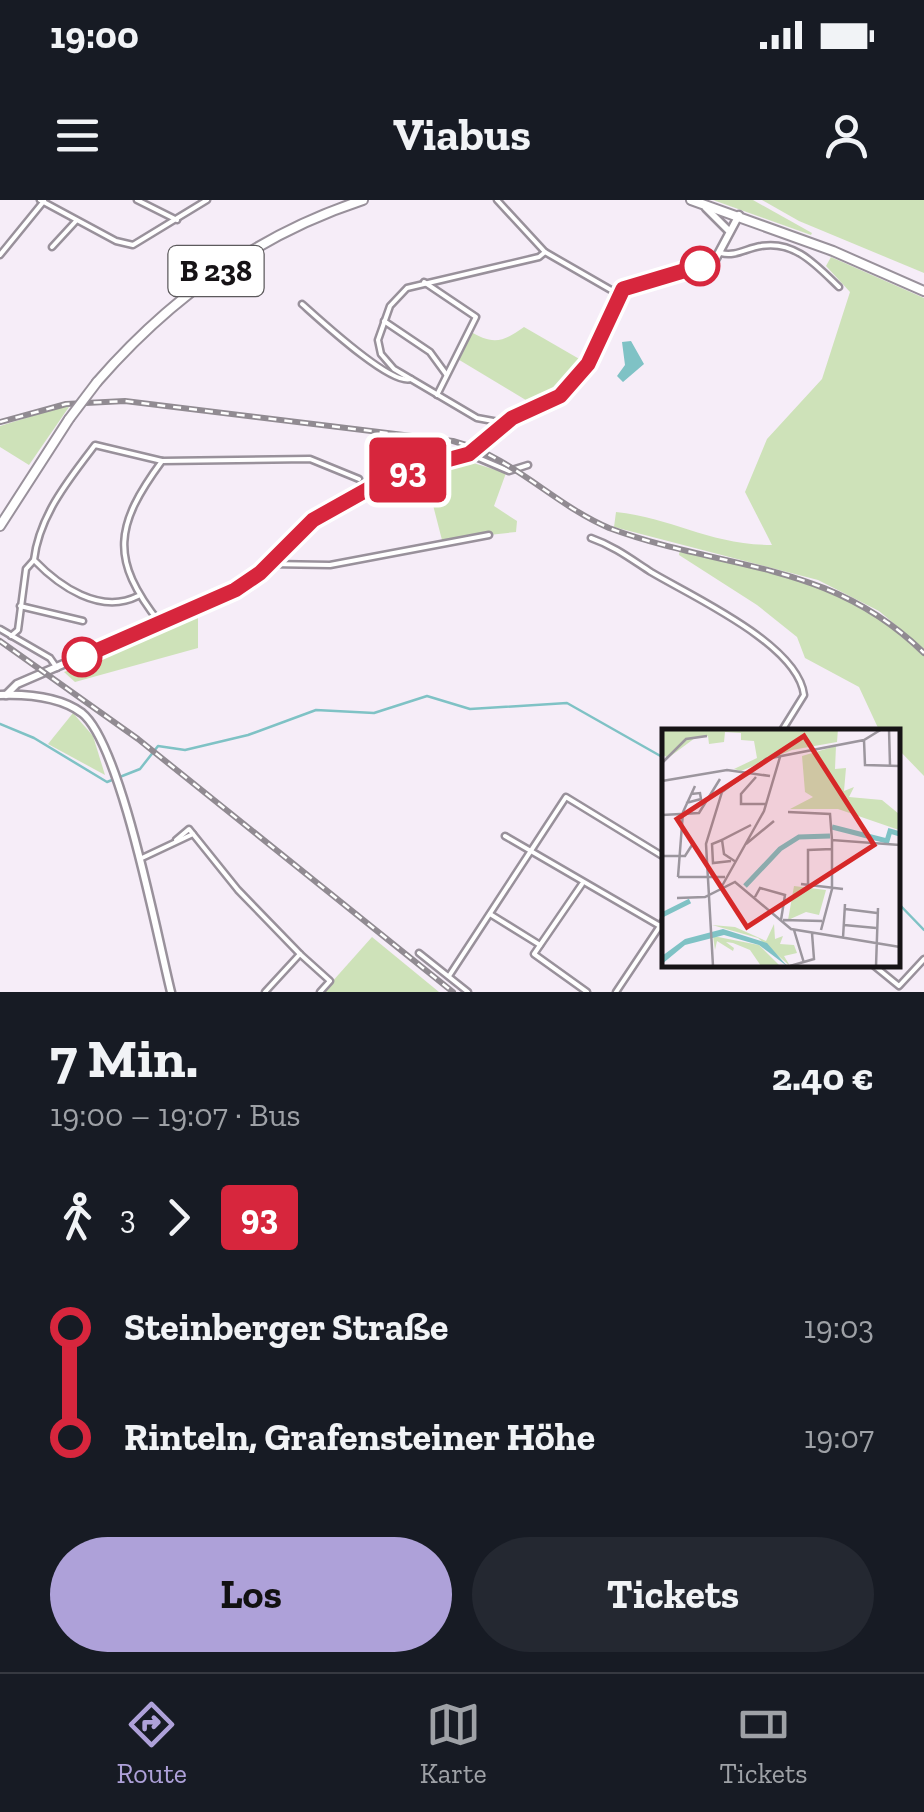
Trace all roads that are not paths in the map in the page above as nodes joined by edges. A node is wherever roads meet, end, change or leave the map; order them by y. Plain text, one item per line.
1 (137, 200) edge
2 (207, 200) edge
3 (363, 200) edge
4 (496, 200) edge
5 (42, 201) edge
6 (694, 201) edge
7 (736, 214) junction
8 (76, 220) junction
9 (177, 220) junction
10 (728, 230) junction
11 (726, 241) junction
12 (52, 246) dead end
13 (545, 252) junction
14 (721, 253) junction
15 (0, 256) edge
16 (424, 282) junction
17 (840, 287) dead end
18 (924, 290) edge
19 (618, 294) junction
20 (302, 304) dead end
21 (384, 322) junction
22 (446, 374) junction
23 (411, 379) junction
24 (437, 395) junction
25 (504, 424) junction
26 (469, 454) junction
27 (162, 461) junction
28 (528, 465) dead end
29 (359, 479) dead end
30 (0, 526) edge
31 (489, 535) dead end
32 (591, 538) dead end
33 (34, 560) junction
34 (270, 564) junction
35 (138, 596) junction
36 (20, 606) junction
37 (83, 620) dead end
38 (160, 622) junction
39 (0, 629) edge
40 (11, 636) junction
41 (57, 668) junction
42 (37, 676) junction
43 (25, 680) junction
44 (3, 695) edge
45 (23, 695) junction
46 (43, 696) junction
47 (783, 729) edge
48 (505, 836) dead end
49 (532, 852) junction
50 (662, 855) edge
51 (138, 860) junction
52 (582, 883) junction
53 (490, 914) junction
54 (662, 923) edge
55 (660, 926) junction
56 (540, 945) junction
57 (419, 953) dead end
58 (300, 954) junction
59 (924, 958) edge
60 (876, 967) edge
61 (449, 976) junction
62 (171, 992) edge
63 (265, 992) edge
64 (320, 992) edge
65 (468, 992) edge
66 (587, 992) edge
67 (616, 992) edge

1 - 9 street
2 - 9 street
3 - 30 main road, B 238, bridge
4 - 13 street
5 - 8 street
5 - 15 street
6 - 7 main road
6 - 10 street
7 - 10 street
7 - 11 street
7 - 18 main road
8 - 9 street
8 - 12 street
10 - 11 street
11 - 14 street
13 - 16 street
13 - 19 street
14 - 17 street
14 - 19 street
16 - 21 street
16 - 22 street
19 - 25 street
20 - 23 street
21 - 22 street
21 - 23 street
22 - 24 street
23 - 24 street
24 - 25 street
25 - 26 street
26 - 28 street
26 - 34 street
27 - 29 street
27 - 33 street
27 - 35 street
31 - 34 street
32 - 47 street
33 - 35 street
33 - 36 street
34 - 38 street
35 - 38 street
36 - 37 street
36 - 40 street
38 - 41 street
39 - 40 street
40 - 41 street
41 - 42 street
42 - 43 street
42 - 45 street
42 - 46 street
43 - 44 street
43 - 45 street
44 - 45 street
45 - 46 street
46 - 51 street
48 - 49 street
49 - 50 street
49 - 52 street
49 - 53 street
51 - 58 street
51 - 62 street
52 - 55 street
52 - 56 street
53 - 56 street
53 - 61 street
54 - 55 street
55 - 67 street
56 - 66 street
57 - 61 street
58 - 63 street
58 - 64 street
59 - 60 street
61 - 65 street

